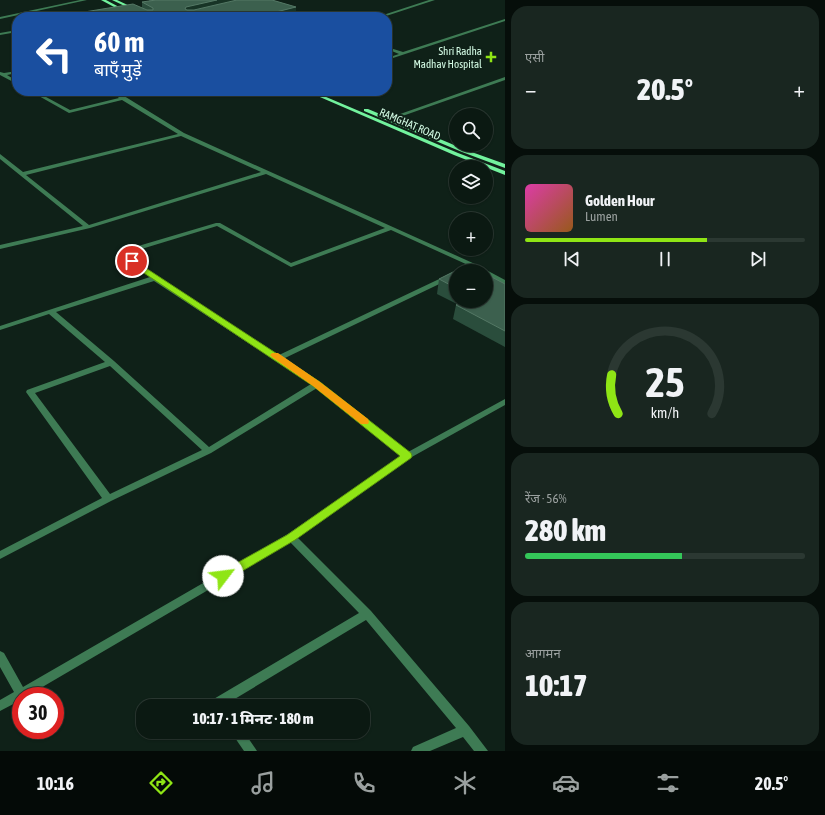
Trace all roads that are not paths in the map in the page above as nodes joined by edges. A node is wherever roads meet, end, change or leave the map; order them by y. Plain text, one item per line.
1 (85, 0) edge
2 (103, 0) edge
3 (114, 0) edge
4 (433, 0) edge
5 (119, 7) junction
6 (109, 9) edge
7 (28, 12) edge
8 (130, 12) edge
9 (140, 12) edge
10 (392, 13) edge
11 (12, 15) edge
12 (0, 18) edge
13 (505, 20) edge
14 (12, 32) edge
15 (0, 34) edge
16 (392, 50) edge
17 (404, 54) junction
18 (392, 58) edge
19 (12, 73) edge
20 (1, 75) edge
21 (505, 78) edge
22 (12, 80) edge
23 (41, 96) edge
24 (120, 96) edge
25 (320, 96) edge
26 (333, 96) edge
27 (123, 98) junction
28 (389, 119) junction
29 (182, 134) junction
30 (0, 155) edge
31 (505, 166) edge
32 (266, 172) junction
33 (505, 172) edge
34 (22, 174) junction
35 (88, 227) junction
36 (391, 228) junction
37 (0, 247) edge
38 (471, 264) edge
39 (449, 276) edge
40 (493, 276) edge
41 (155, 278) junction
42 (505, 283) edge
43 (51, 312) junction
44 (0, 328) edge
45 (279, 358) junction
46 (111, 363) junction
47 (317, 384) junction
48 (505, 402) edge
49 (208, 451) junction
50 (407, 456) junction
51 (108, 499) junction
52 (291, 537) junction
53 (0, 555) edge
54 (367, 614) junction
55 (0, 656) edge
56 (17, 687) edge
57 (33, 687) edge
58 (12, 699) edge
59 (224, 699) edge
60 (0, 706) edge
61 (464, 730) junction
62 (242, 739) edge
63 (251, 751) edge
64 (417, 751) edge
65 (482, 751) edge

1 - 7 street
2 - 5 main road
3 - 9 main road
4 - 10 street
5 - 6 street
5 - 8 main road
11 - 12 street
13 - 17 street
14 - 15 street
16 - 17 street
17 - 18 street
19 - 20 street
20 - 22 street
21 - 28 street
23 - 27 street
24 - 27 street
25 - 33 main road, RAMGHAT ROAD
26 - 28 main road, RAMGHAT ROAD
27 - 29 street
28 - 31 main road, RAMGHAT ROAD
29 - 32 street
29 - 34 street
30 - 34 street
32 - 35 street
32 - 36 street
34 - 35 street
35 - 37 street
36 - 38 street
36 - 41 street
39 - 45 street
40 - 42 street
41 - 43 street
41 - 45 street
43 - 44 street
43 - 46 street
45 - 47 street
46 - 49 street
46 - 51 street
47 - 49 street
47 - 50 street
48 - 50 street
49 - 51 street
50 - 52 street
51 - 53 street
52 - 54 street
52 - 57 street
54 - 59 street
54 - 61 street
55 - 56 street
58 - 60 street
61 - 64 street
61 - 65 street
62 - 63 street

